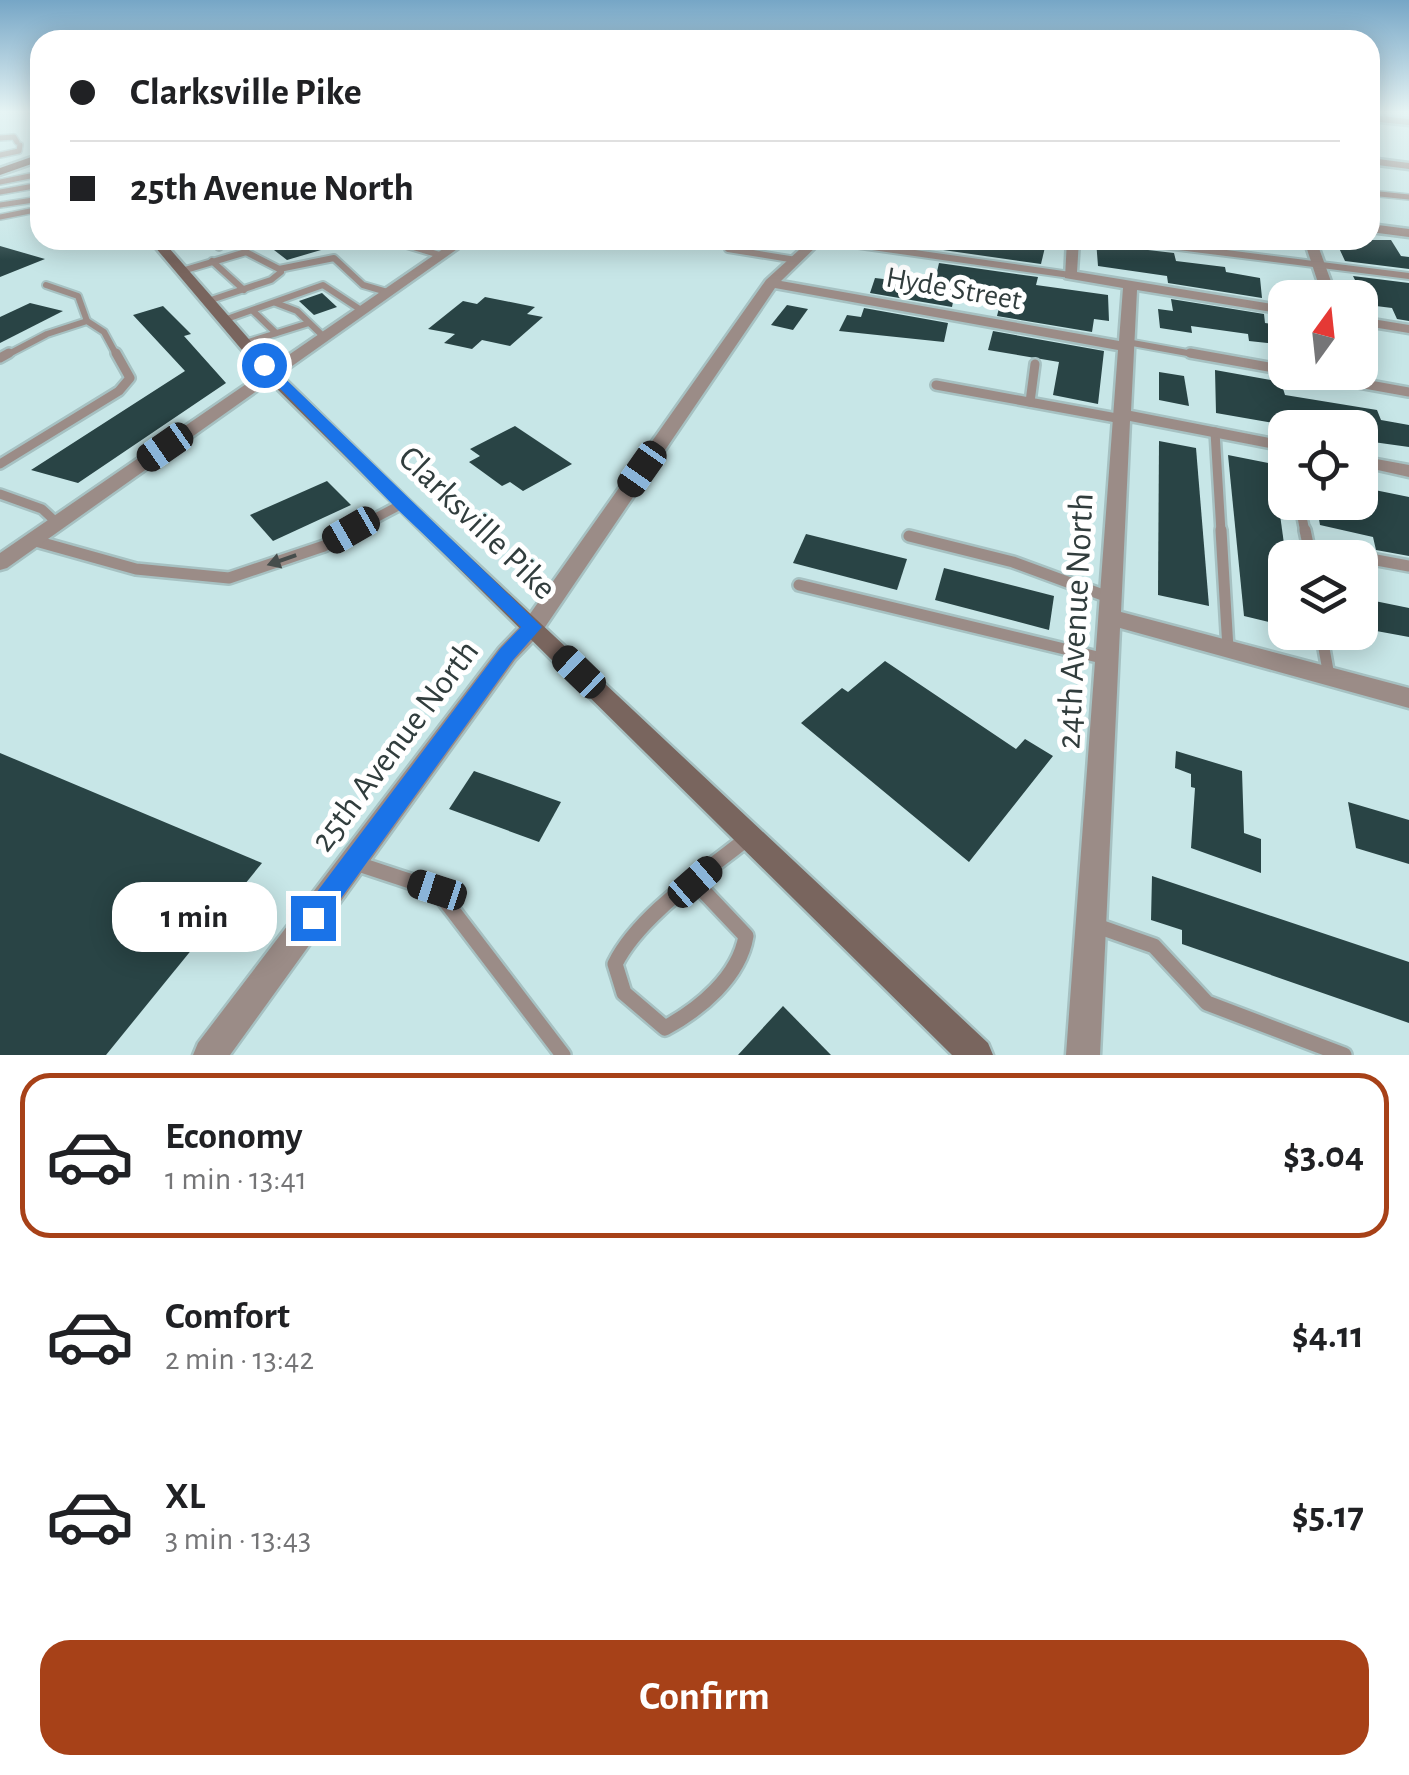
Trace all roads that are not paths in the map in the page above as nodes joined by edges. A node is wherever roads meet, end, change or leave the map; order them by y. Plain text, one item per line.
1 (30, 163) edge
2 (1380, 163) edge
3 (1409, 166) edge
4 (0, 172) edge
5 (30, 176) edge
6 (0, 182) edge
7 (30, 187) edge
8 (0, 192) edge
9 (1380, 193) edge
10 (1409, 197) edge
11 (30, 202) edge
12 (0, 206) edge
13 (30, 211) edge
14 (0, 217) edge
15 (1380, 229) edge
16 (1409, 233) edge
17 (164, 250) edge
18 (421, 250) edge
19 (449, 250) edge
20 (734, 250) edge
21 (808, 250) edge
22 (891, 250) edge
23 (1072, 250) edge
24 (1229, 250) edge
25 (1313, 250) edge
26 (440, 256) junction
27 (796, 260) junction
28 (212, 261) junction
29 (1317, 264) junction
30 (182, 271) junction
31 (281, 272) junction
32 (1070, 275) junction
33 (1409, 276) edge
34 (1323, 280) edge
35 (772, 282) junction
36 (46, 285) dead end
37 (1130, 287) junction
38 (244, 290) junction
39 (387, 292) junction
40 (208, 301) junction
41 (276, 303) junction
42 (1268, 307) edge
43 (360, 310) junction
44 (253, 311) junction
45 (87, 320) junction
46 (224, 320) junction
47 (309, 323) junction
48 (1378, 325) edge
49 (1409, 329) edge
50 (276, 333) junction
51 (323, 336) junction
52 (245, 343) junction
53 (1126, 344) junction
54 (0, 358) edge
55 (1035, 364) dead end
56 (1268, 367) edge
57 (270, 372) junction
58 (936, 385) dead end
59 (1378, 386) edge
60 (1409, 392) edge
61 (1030, 402) junction
62 (1122, 417) junction
63 (1215, 432) junction
64 (1268, 443) edge
65 (0, 464) edge
66 (1378, 464) edge
67 (1409, 470) edge
68 (0, 494) edge
69 (402, 504) junction
70 (58, 523) junction
71 (909, 536) dead end
72 (32, 540) junction
73 (1378, 560) edge
74 (0, 563) edge
75 (1409, 566) edge
76 (799, 584) dead end
77 (1110, 608) junction
78 (532, 627) junction
79 (1228, 649) junction
80 (1324, 650) edge
81 (1107, 659) junction
82 (1329, 676) junction
83 (1409, 698) edge
84 (749, 836) junction
85 (354, 862) junction
86 (695, 882) junction
87 (1091, 924) junction
88 (210, 1055) edge
89 (563, 1055) edge
90 (976, 1055) edge
91 (1083, 1055) edge
92 (1344, 1055) edge

1 - 4 main road
2 - 3 street
5 - 6 lane
7 - 8 lane
9 - 10 lane
11 - 12 lane
13 - 14 lane
15 - 16 street
17 - 30 main road, Clarksville Pike
18 - 26 lane
19 - 26 street
20 - 27 lane
21 - 27 street, 25th Avenue North
22 - 32 lane
23 - 32 street
24 - 29 lane
25 - 29 street
26 - 39 street
27 - 35 street, 25th Avenue North
28 - 30 lane
28 - 31 lane
28 - 38 lane
29 - 33 lane
29 - 34 street
30 - 40 main road, Clarksville Pike
31 - 38 lane
31 - 39 lane
32 - 37 street
35 - 53 street, Hyde Street
35 - 78 street, 25th Avenue North
36 - 45 lane
37 - 42 street
37 - 53 street, 24th Avenue North
38 - 40 lane
39 - 43 street
40 - 46 main road, Clarksville Pike
41 - 43 lane
41 - 44 lane
41 - 47 lane
43 - 51 street
44 - 46 lane
44 - 50 lane
45 - 54 lane
45 - 65 lane
46 - 52 main road, Clarksville Pike
47 - 50 lane
47 - 51 lane
48 - 49 street
50 - 52 lane
51 - 57 street
52 - 57 main road, Clarksville Pike
53 - 56 lane
53 - 62 street, 24th Avenue North
55 - 61 lane
57 - 69 main road, Clarksville Pike
57 - 70 street
58 - 61 lane
59 - 60 lane
61 - 62 lane
62 - 63 street
62 - 77 street, 24th Avenue North
63 - 64 street
63 - 79 lane
66 - 67 street
68 - 70 lane
69 -> 72 lane
69 - 78 main road, Clarksville Pike
70 - 72 street
71 - 77 lane
72 - 74 street
73 - 75 lane
76 - 81 lane
77 - 79 street
77 - 81 street, 24th Avenue North
78 - 84 main road, Clarksville Pike
78 - 85 street, 25th Avenue North
79 - 82 street
80 - 82 lane
81 - 87 street, 24th Avenue North
82 - 83 street
84 - 86 lane
84 - 90 main road, Clarksville Pike
85 - 88 street, 25th Avenue North
85 - 89 lane
86 - 86 lane
87 - 91 street, 24th Avenue North
87 - 92 lane

